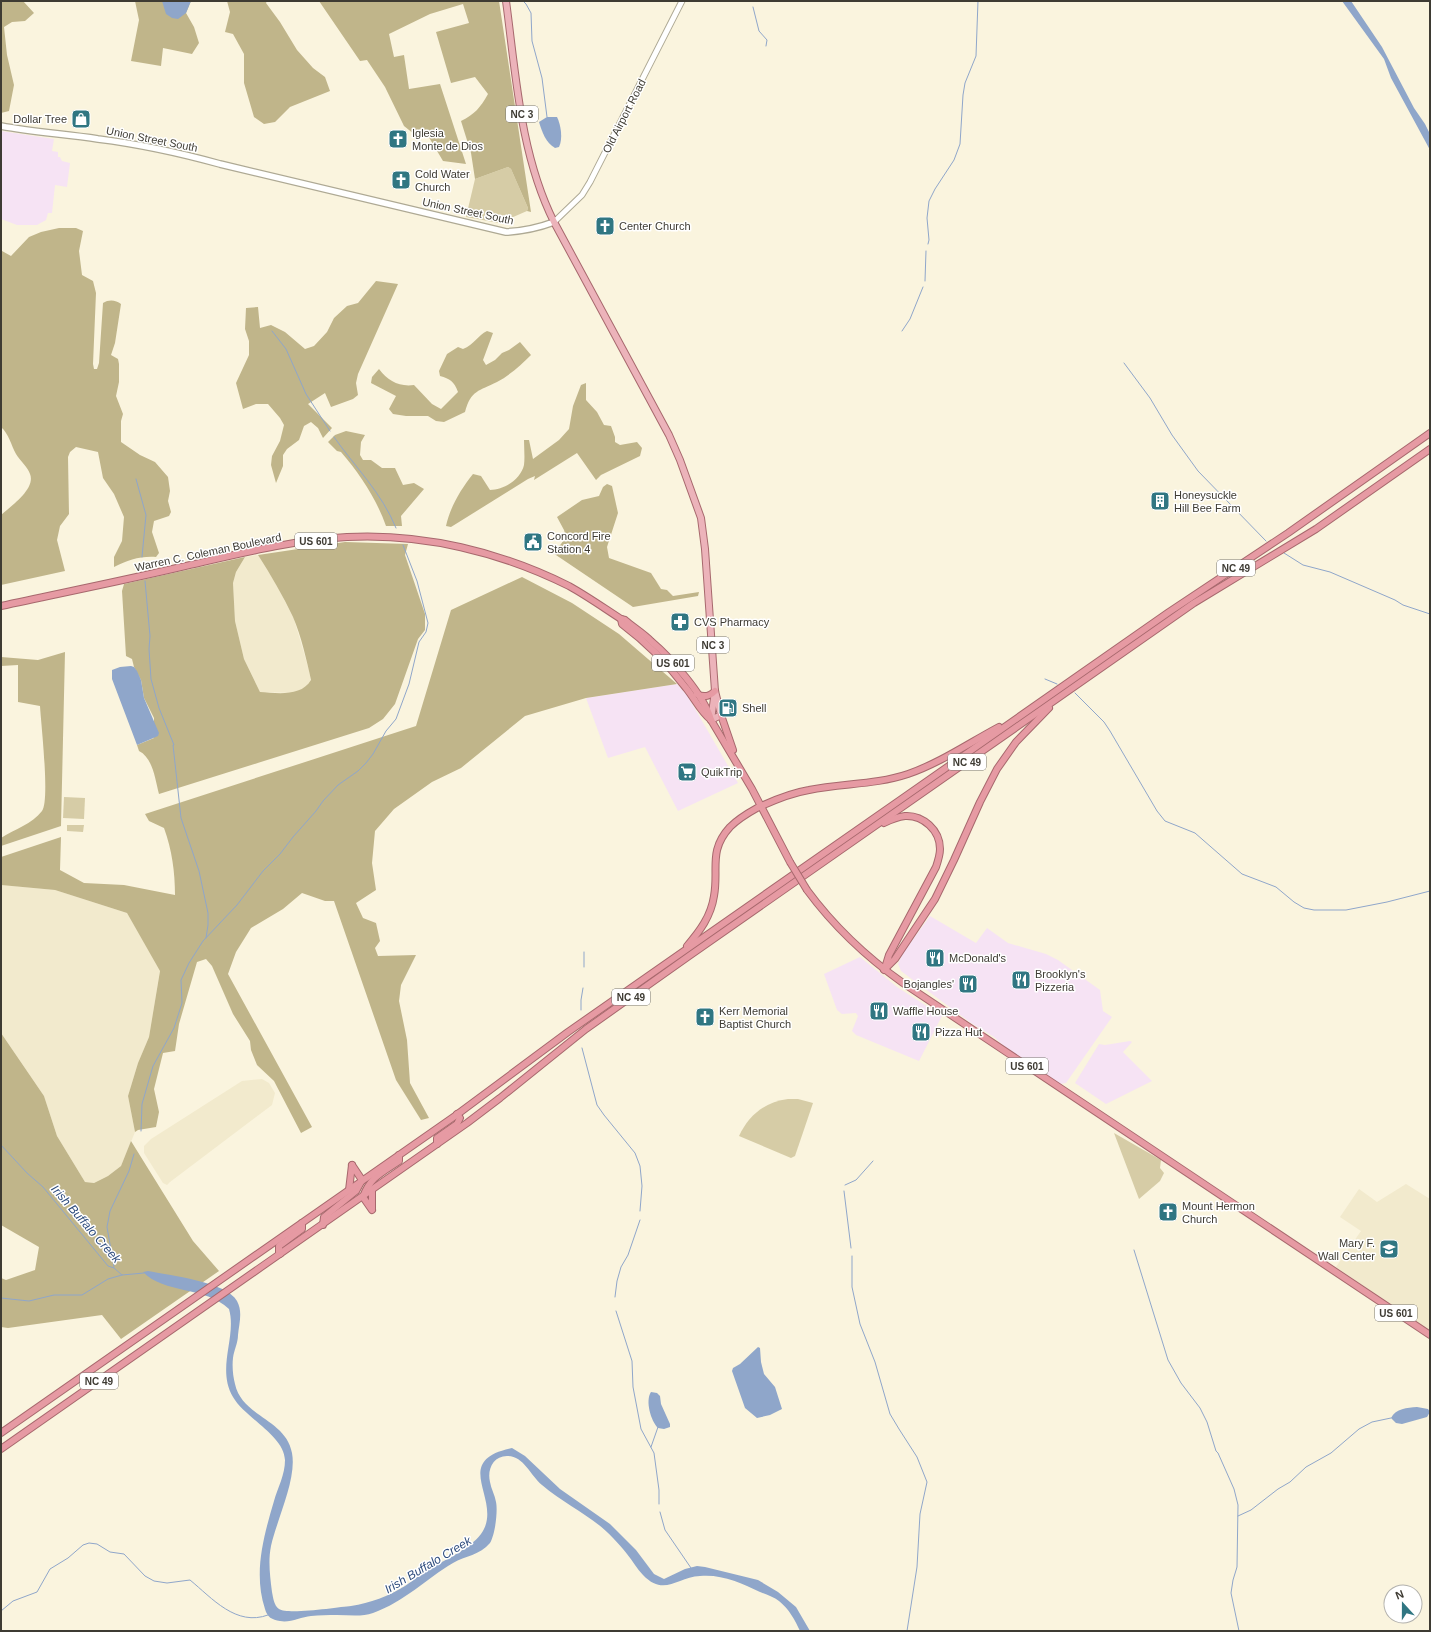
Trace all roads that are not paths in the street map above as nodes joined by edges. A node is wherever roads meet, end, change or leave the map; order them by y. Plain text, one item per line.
1 (506, 1) edge
2 (682, 1) edge
3 (1, 126) edge
4 (554, 222) junction
5 (1430, 433) edge
6 (1430, 449) edge
7 (1, 606) edge
8 (621, 619) junction
9 (715, 690) junction
10 (1065, 693) junction
11 (697, 694) junction
12 (1023, 714) junction
13 (721, 715) junction
14 (711, 720) junction
15 (737, 763) junction
16 (761, 806) junction
17 (869, 830) junction
18 (681, 954) junction
19 (884, 970) junction
20 (457, 1114) junction
21 (437, 1144) junction
22 (399, 1155) junction
23 (362, 1180) junction
24 (349, 1190) junction
25 (372, 1190) junction
26 (362, 1197) junction
27 (302, 1223) junction
28 (323, 1224) junction
29 (280, 1254) junction
30 (1430, 1335) edge
31 (1, 1433) edge
32 (1, 1450) edge

1 - 4 main road, NC 3
2 - 4 street, Old Airport Road
3 - 4 main road, Union Street South
4 - 9 main road, NC 3
5 - 12 highway, NC 49
6 - 10 highway, NC 49
7 - 8 highway, Warren C. Coleman Boulevard / US 601
8 - 11 highway, Warren C. Coleman Boulevard / US 601
8 - 14 highway, Warren C. Coleman Boulevard / US 601
9 - 11 highway
9 - 13 main road
9 - 14 main road, NC 3
10 - 17 highway, NC 49
10 - 19 highway
11 - 14 highway, Warren C. Coleman Boulevard / US 601
12 - 16 highway
12 - 18 highway, NC 49
13 - 14 main road
13 - 15 highway
14 - 15 highway, Warren C. Coleman Boulevard / US 601
15 - 16 highway, Warren C. Coleman Boulevard / US 601
16 - 18 highway
16 - 19 highway, Warren C. Coleman Boulevard / US 601, bridge
17 - 19 highway
17 - 21 highway, NC 49
18 - 20 highway, NC 49
19 - 30 highway, Warren C. Coleman Boulevard / US 601
20 - 21 highway
20 - 22 highway, NC 49
21 - 25 highway, NC 49
22 - 23 highway, NC 49
22 - 26 highway
23 - 24 highway, NC 49
23 - 24 highway
23 - 28 highway
24 - 27 highway, NC 49
25 - 26 highway, NC 49
25 - 26 highway
26 - 28 highway, NC 49
27 - 29 highway
27 - 31 highway, NC 49
28 - 29 highway, NC 49
29 - 32 highway, NC 49

